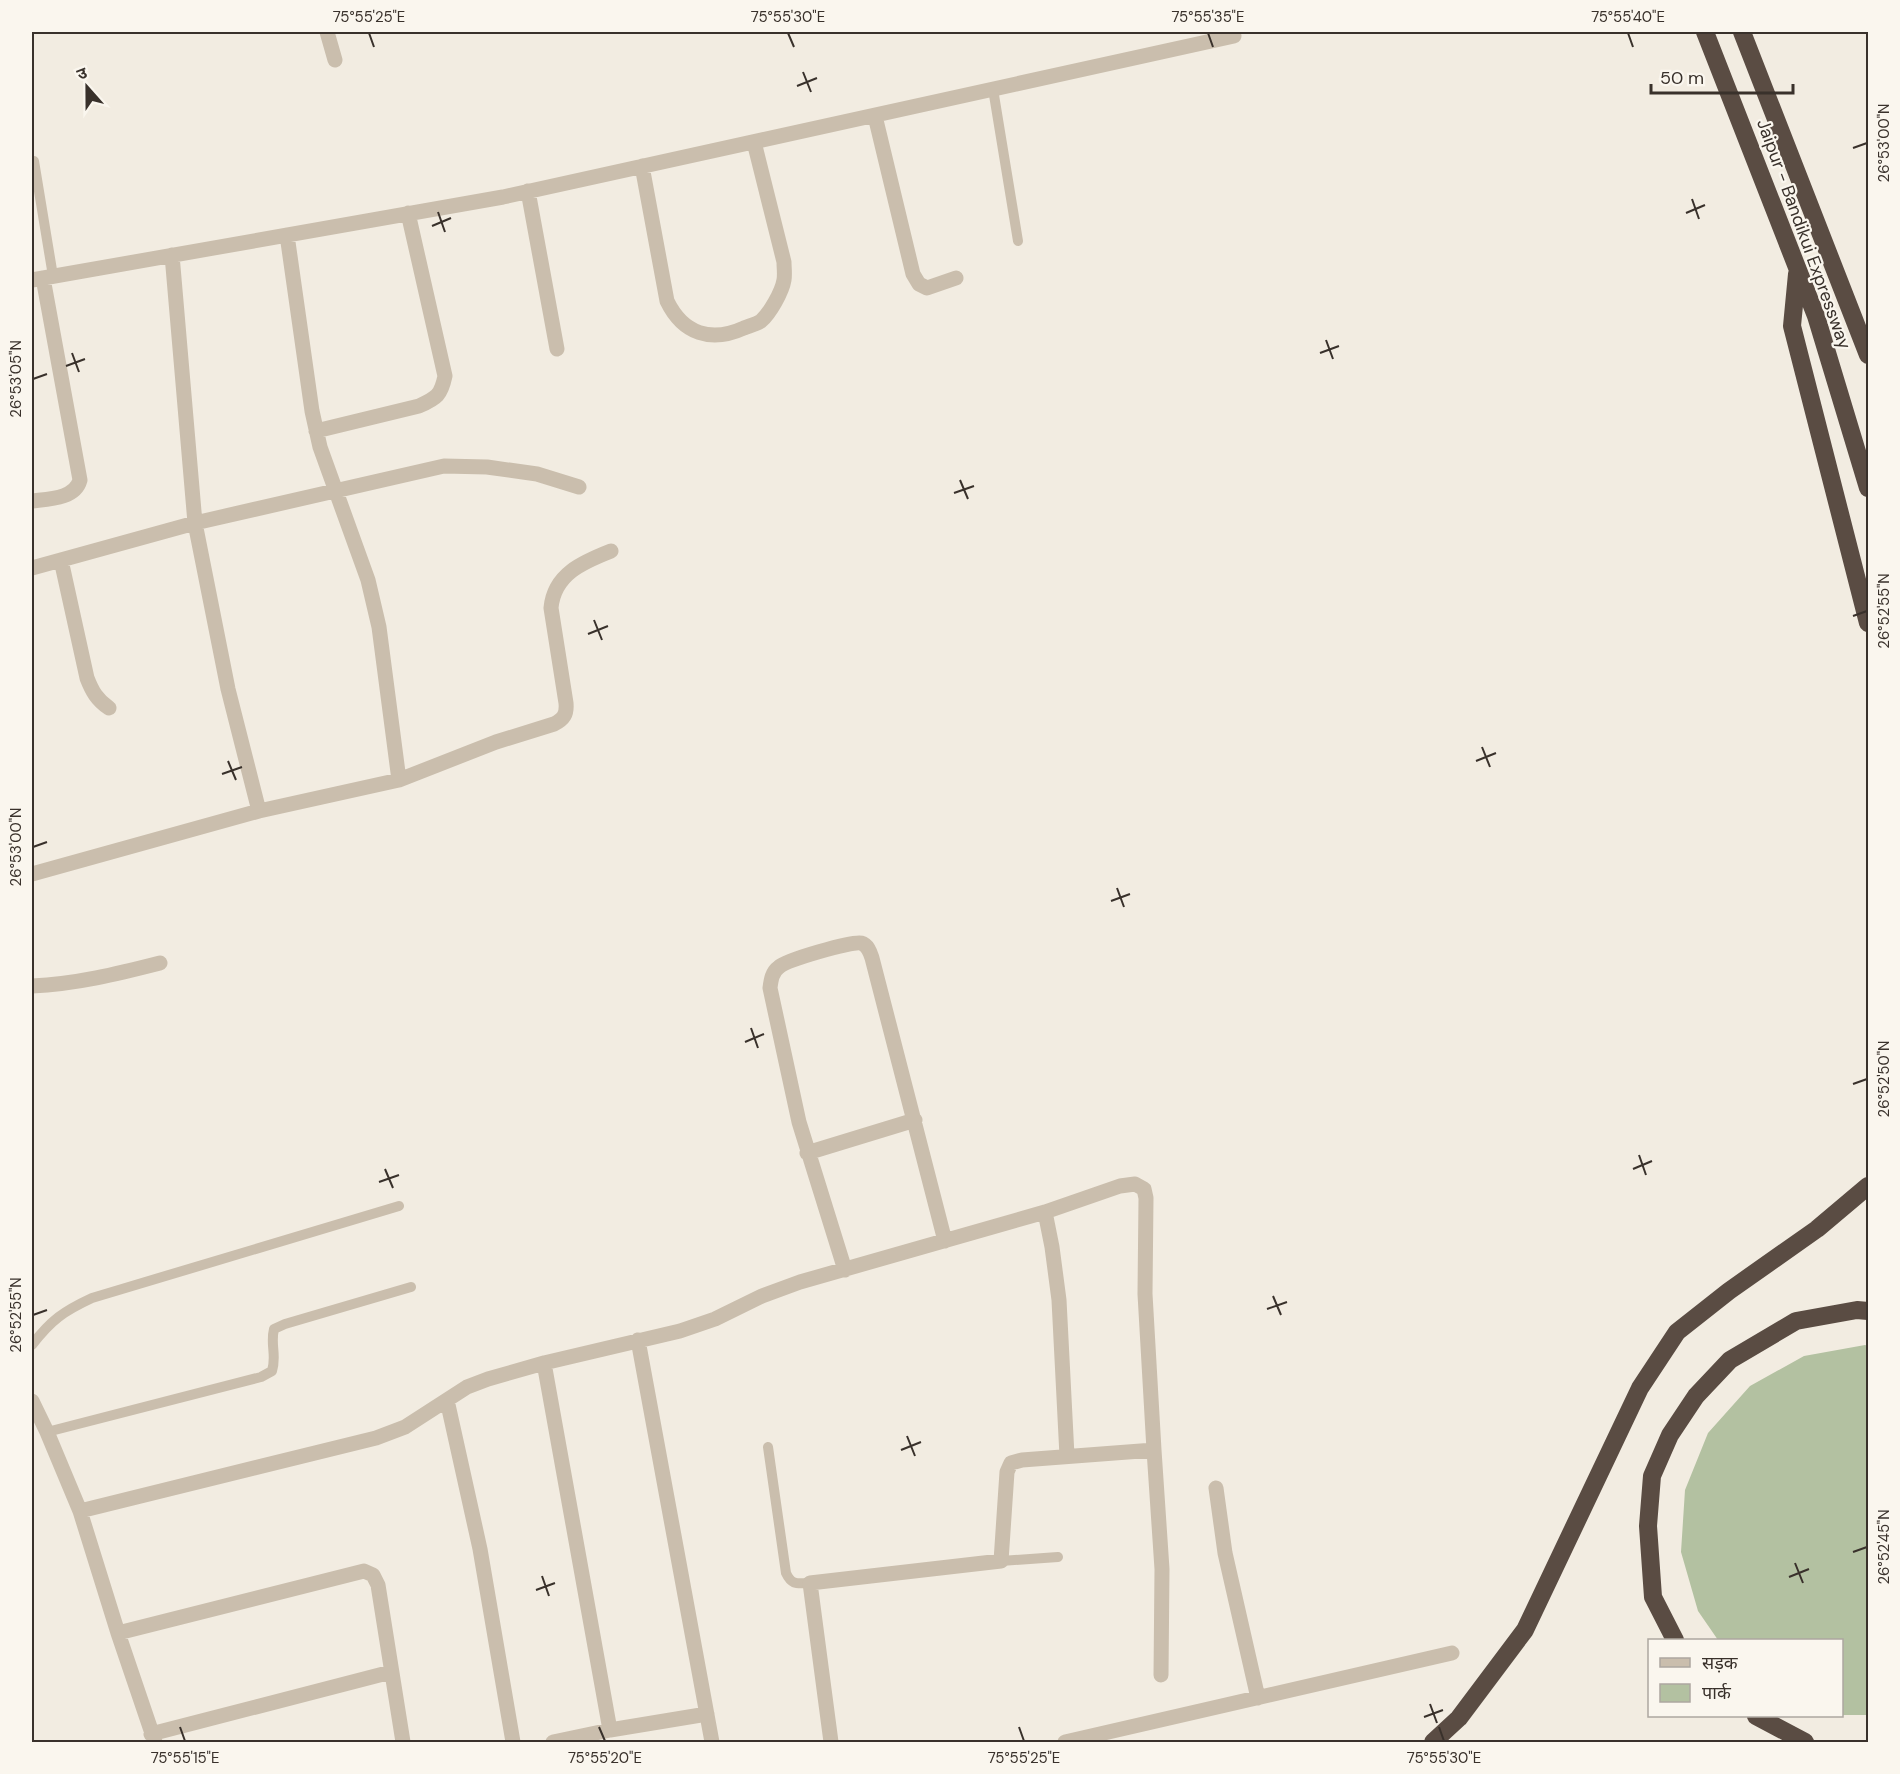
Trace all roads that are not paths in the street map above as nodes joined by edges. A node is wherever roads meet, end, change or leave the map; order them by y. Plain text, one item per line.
1 (327, 32) edge
2 (1705, 32) edge
3 (1742, 32) edge
4 (1234, 36) dead end
5 (335, 60) dead end
6 (993, 89) junction
7 (875, 116) junction
8 (754, 142) junction
9 (34, 161) dead end
10 (642, 166) junction
11 (528, 191) junction
12 (408, 213) junction
13 (287, 235) junction
14 (1018, 241) dead end
15 (172, 255) junction
16 (1797, 268) junction
17 (43, 278) edge
18 (956, 278) dead end
19 (557, 349) dead end
20 (1867, 350) edge
21 (316, 431) junction
22 (579, 487) dead end
23 (1869, 488) edge
24 (335, 490) junction
25 (32, 501) edge
26 (195, 523) junction
27 (611, 551) dead end
28 (61, 560) junction
29 (32, 568) edge
30 (1869, 622) edge
31 (109, 708) dead end
32 (399, 780) junction
33 (259, 811) junction
34 (32, 874) edge
35 (159, 963) dead end
36 (32, 986) edge
37 (915, 1120) junction
38 (807, 1153) junction
39 (1869, 1186) edge
40 (399, 1206) dead end
41 (1045, 1212) junction
42 (945, 1241) junction
43 (844, 1270) junction
44 (411, 1287) dead end
45 (1869, 1311) edge
46 (638, 1340) junction
47 (32, 1345) edge
48 (544, 1363) junction
49 (447, 1400) junction
50 (32, 1401) edge
51 (47, 1432) junction
52 (768, 1447) dead end
53 (1154, 1450) junction
54 (1067, 1456) junction
55 (1216, 1488) dead end
56 (80, 1511) junction
57 (1058, 1557) dead end
58 (1001, 1561) junction
59 (810, 1583) junction
60 (118, 1633) junction
61 (1674, 1639) edge
62 (1452, 1653) dead end
63 (391, 1672) junction
64 (1161, 1675) dead end
65 (1258, 1698) junction
66 (707, 1714) junction
67 (1758, 1717) edge
68 (610, 1730) junction
69 (153, 1738) edge
70 (403, 1743) edge
71 (513, 1743) edge
72 (553, 1743) edge
73 (712, 1743) edge
74 (831, 1743) edge
75 (1065, 1743) edge
76 (1433, 1743) edge
77 (1805, 1743) edge

1 - 5 street
2 - 16 highway, Jaipur - Bandikui Expressway
3 - 20 highway, Jaipur - Bandikui Expressway
4 - 6 street
6 - 7 street
6 - 14 lane
7 - 8 street
7 - 18 street
8 - 10 street
8 - 10 street
9 - 17 lane
10 - 11 street
11 - 12 street
11 - 19 street
12 - 13 street
12 - 21 street
13 - 15 street
13 - 21 street
15 - 17 street
15 - 26 street
16 - 23 highway, Jaipur - Bandikui Expressway
16 - 30 highway
17 - 25 street
21 - 24 street
22 - 24 street
24 - 26 street
24 - 32 street
26 - 28 street
26 - 33 street
27 - 32 street
28 - 29 street
28 - 31 street
32 - 33 street
33 - 34 street
35 - 36 street
37 - 38 street
37 - 38 street
37 - 42 street
38 - 43 street
39 - 76 highway
40 - 47 lane
41 - 42 street
41 - 53 street
41 - 54 street
42 - 43 street
43 - 46 street
44 - 51 lane
45 - 61 highway
46 - 48 street
46 - 66 street
48 - 49 street
48 - 68 street
49 - 56 street
49 - 71 street
50 - 51 street
51 - 56 street
52 - 59 lane
53 - 54 street
53 - 64 street
54 - 58 street
55 - 65 street
56 - 60 street
57 - 58 lane
58 - 59 street
59 - 74 street
60 - 63 street
60 - 69 street
62 - 65 street
63 - 69 street
63 - 70 street
65 - 75 street
66 - 68 street
66 - 73 street
67 - 77 highway
68 - 72 street

